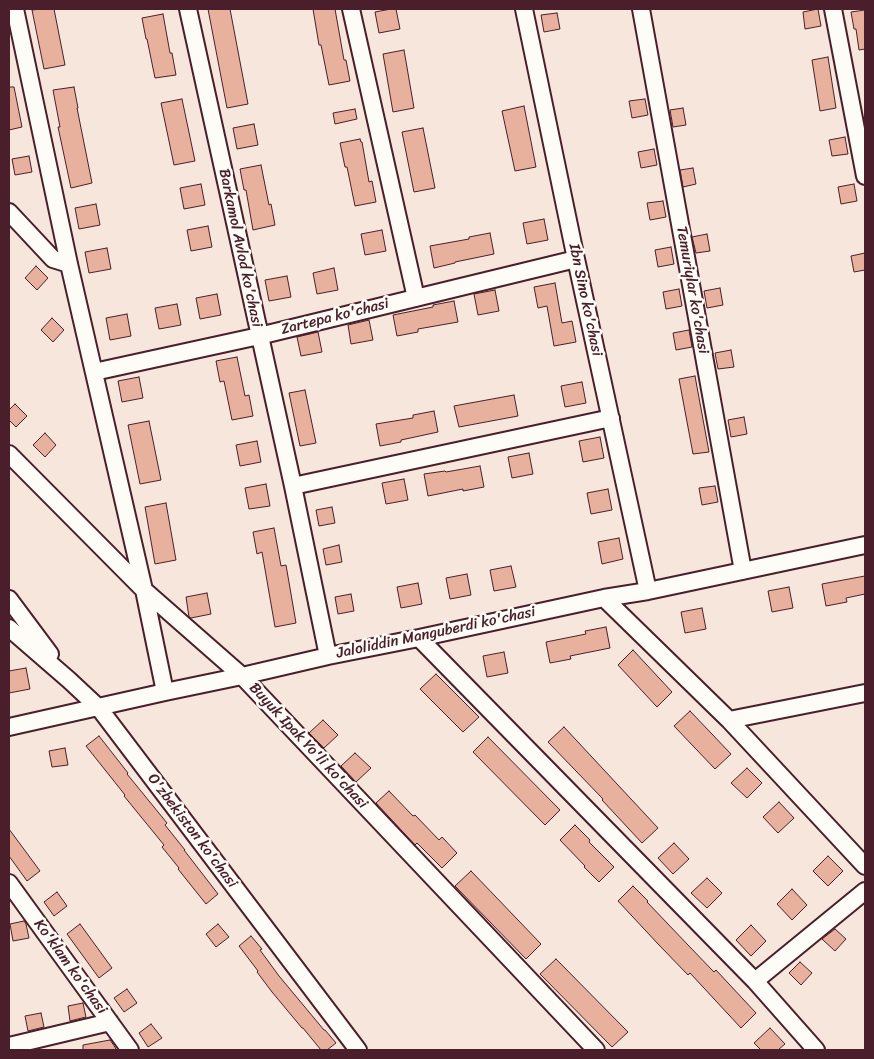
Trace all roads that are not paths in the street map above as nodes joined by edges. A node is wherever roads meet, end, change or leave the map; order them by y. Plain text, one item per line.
1 (15, 9) edge
2 (188, 9) edge
3 (351, 9) edge
4 (524, 9) edge
5 (641, 9) edge
6 (833, 9) edge
7 (865, 176) edge
8 (9, 212) edge
9 (576, 260) junction
10 (70, 264) junction
11 (416, 298) junction
12 (259, 336) junction
13 (94, 372) junction
14 (611, 418) junction
15 (9, 454) edge
16 (293, 486) junction
17 (865, 545) edge
18 (743, 571) junction
19 (144, 590) junction
20 (648, 591) junction
21 (604, 598) junction
22 (9, 599) edge
23 (9, 628) edge
24 (418, 638) junction
25 (328, 656) junction
26 (242, 676) junction
27 (69, 680) junction
28 (165, 692) junction
29 (865, 693) edge
30 (99, 708) junction
31 (729, 720) junction
32 (9, 727) edge
33 (865, 866) edge
34 (9, 883) edge
35 (865, 891) edge
36 (14, 900) edge
37 (755, 981) junction
38 (110, 1022) junction
39 (9, 1046) edge
40 (130, 1050) edge
41 (358, 1050) edge
42 (596, 1050) edge
43 (816, 1050) edge

1 - 10 street
2 - 12 street, Barkamol Avlod ko'chasi
3 - 11 street
4 - 9 street, Ibn Sino ko'chasi
5 - 18 street, Temuriylar ko'chasi
6 - 7 street
8 - 10 street
9 - 11 street, Zartepa ko'chasi
9 - 14 street, Ibn Sino ko'chasi
10 - 13 street
11 - 12 street, Zartepa ko'chasi
12 - 13 street, Zartepa ko'chasi
12 - 16 street, Barkamol Avlod ko'chasi
13 - 19 street
14 - 16 street
14 - 20 street, Ibn Sino ko'chasi
15 - 19 street, Buyuk Ipak Yo'li ko'chasi
16 - 25 street, Barkamol Avlod ko'chasi
17 - 18 street, Jaloliddin Manguberdi ko'chasi
18 - 20 street, Jaloliddin Manguberdi ko'chasi
19 - 26 street, Buyuk Ipak Yo'li ko'chasi
19 - 28 street
20 - 21 street, Jaloliddin Manguberdi ko'chasi
21 - 24 street, Jaloliddin Manguberdi ko'chasi
21 - 31 street
22 - 27 street
23 - 27 street, O'zbekiston ko'chasi
24 - 25 street, Jaloliddin Manguberdi ko'chasi
24 - 37 street
25 - 26 street, Jaloliddin Manguberdi ko'chasi
26 - 28 street, Jaloliddin Manguberdi ko'chasi
26 - 42 street, Buyuk Ipak Yo'li ko'chasi
27 - 30 street, O'zbekiston ko'chasi
28 - 30 street, Jaloliddin Manguberdi ko'chasi
29 - 31 street
30 - 32 street, Jaloliddin Manguberdi ko'chasi
30 - 41 street, O'zbekiston ko'chasi
31 - 33 street
34 - 36 street, Ko'klam ko'chasi
35 - 37 street
36 - 38 street, Ko'klam ko'chasi
37 - 43 street
38 - 39 street
38 - 40 street, Ko'klam ko'chasi

